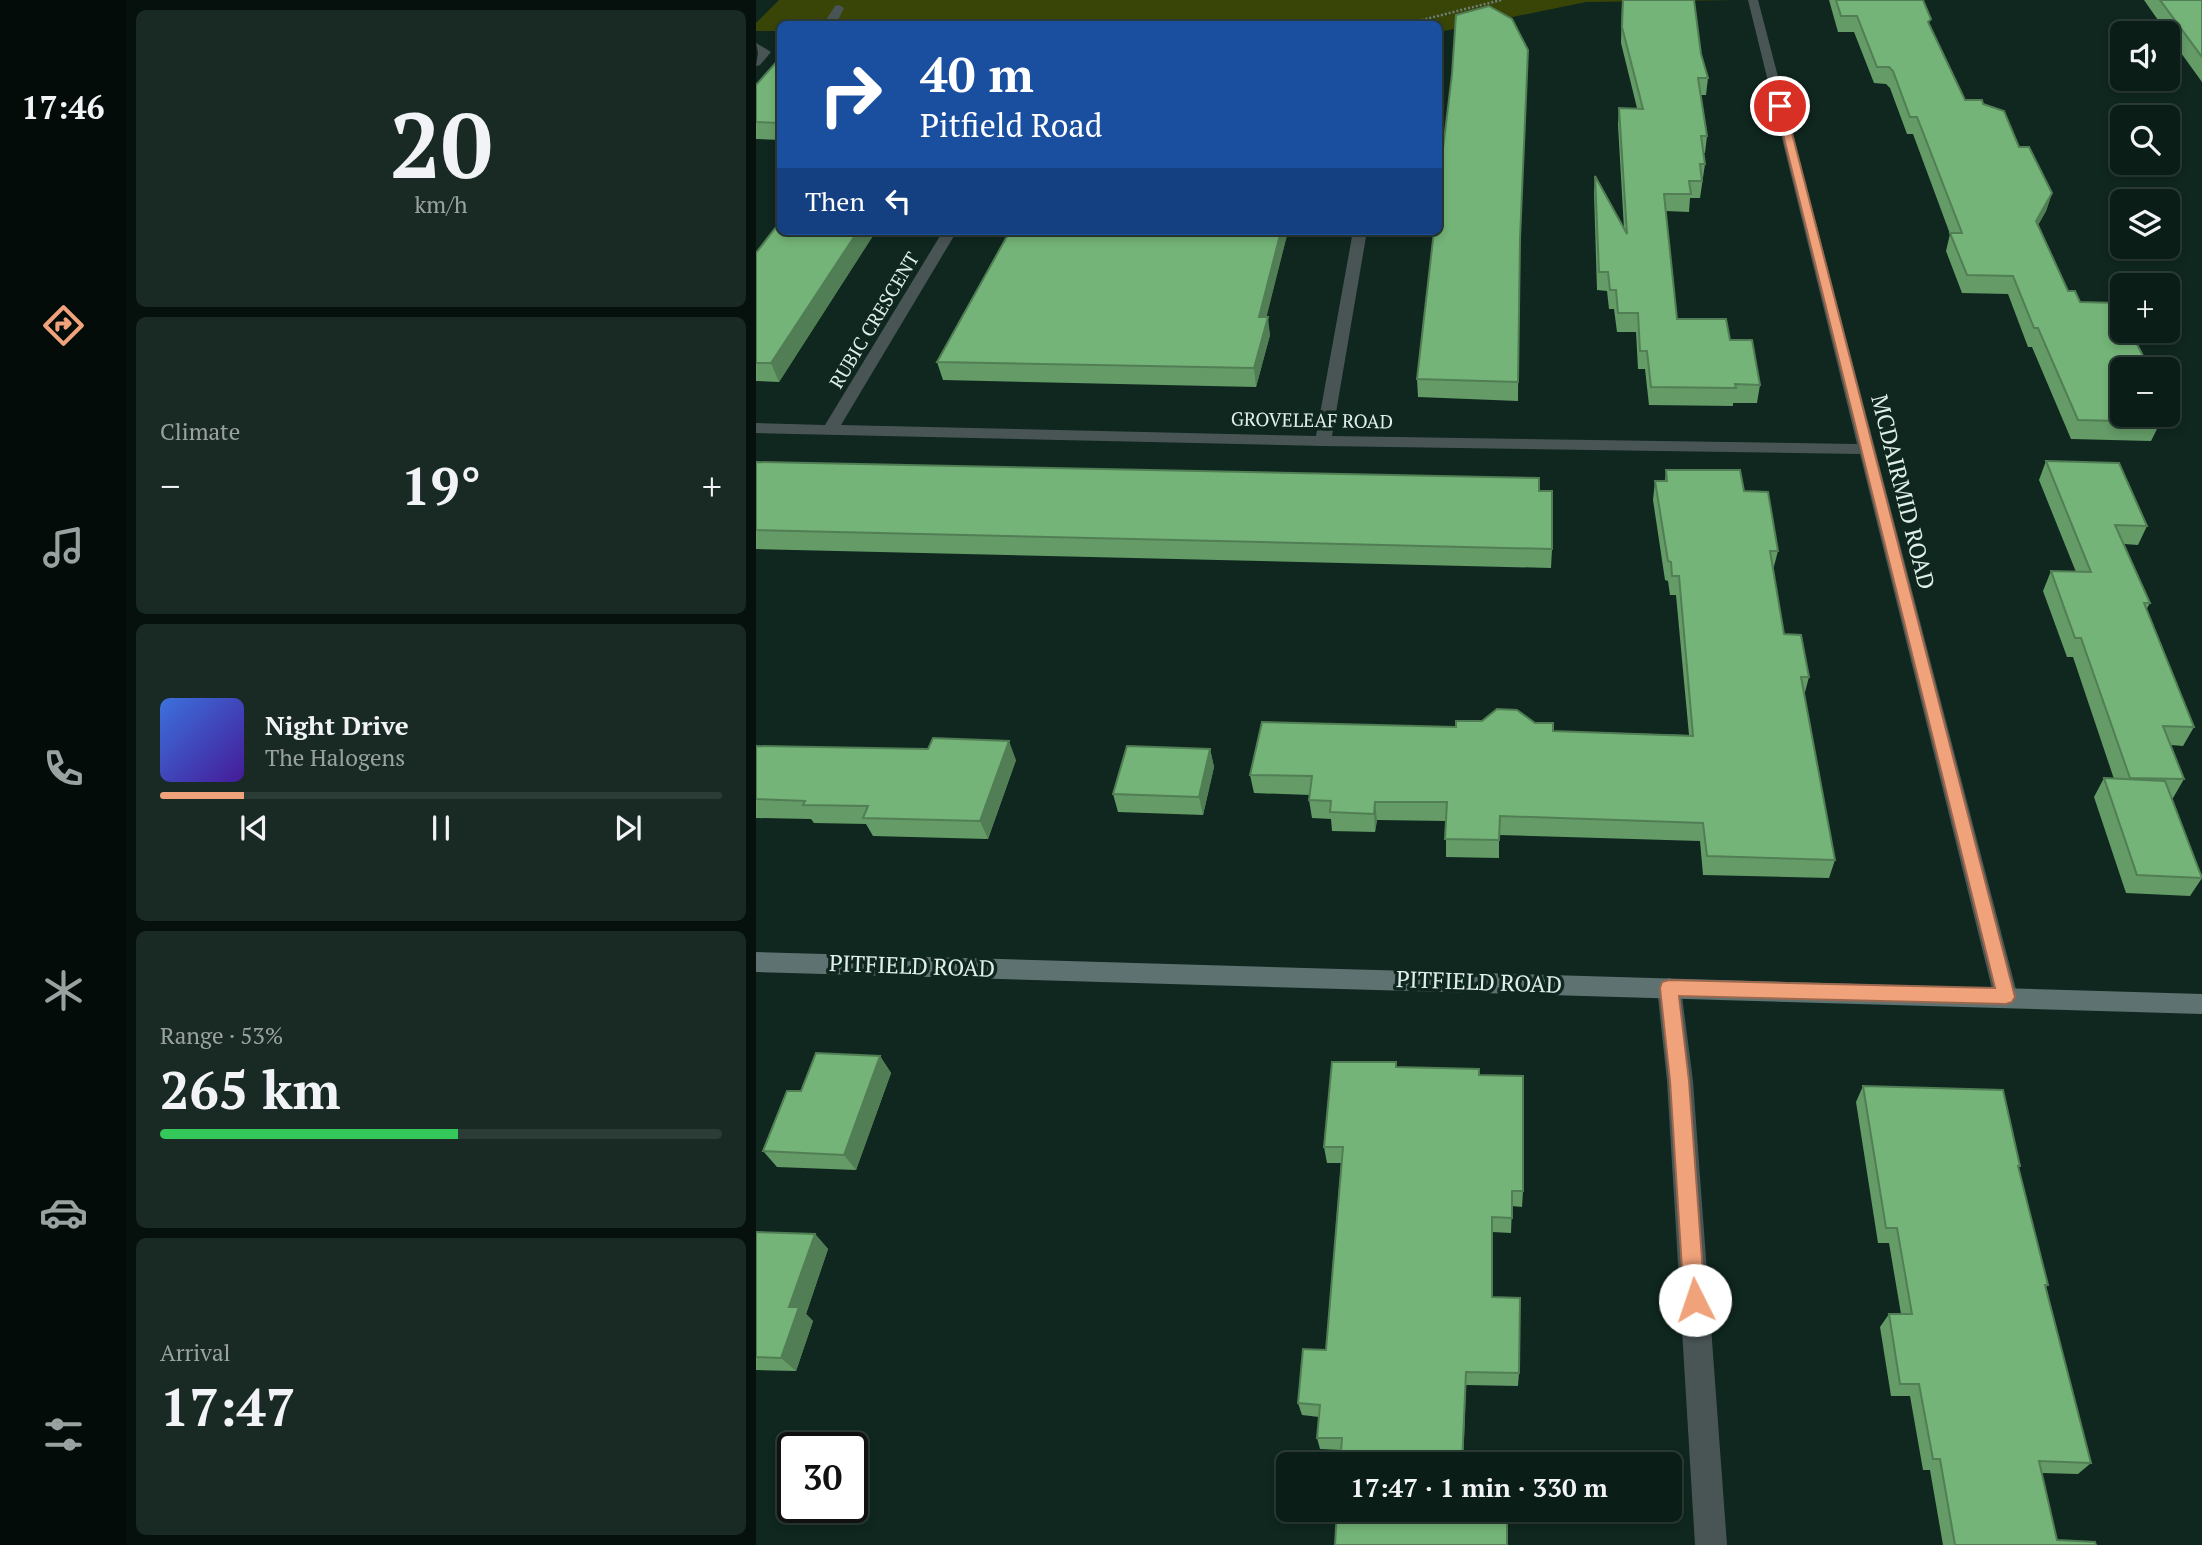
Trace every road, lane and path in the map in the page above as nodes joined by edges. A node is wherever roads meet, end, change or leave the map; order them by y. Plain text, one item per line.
1 (1500, 0) edge
2 (1754, 0) edge
3 (839, 8) dead end
4 (832, 21) edge
5 (1418, 21) edge
6 (756, 46) edge
7 (756, 63) edge
8 (948, 235) edge
9 (1359, 235) edge
10 (756, 428) edge
11 (830, 430) junction
12 (1323, 441) junction
13 (1867, 449) junction
14 (756, 962) edge
15 (1669, 988) junction
16 (2006, 997) junction
17 (2202, 1004) edge
18 (1711, 1545) edge

1 - 5 path
2 - 13 street, MCDAIRMID ROAD
3 - 4 street
6 - 7 street
8 - 11 street, RUBIC CRESCENT
9 - 12 street
10 - 11 street, GROVELEAF ROAD
11 - 12 street, GROVELEAF ROAD
12 - 13 street, GROVELEAF ROAD
13 - 16 street, MCDAIRMID ROAD
14 - 15 street, PITFIELD ROAD
15 - 16 street, PITFIELD ROAD
15 - 18 street
16 - 17 street, PITFIELD ROAD

